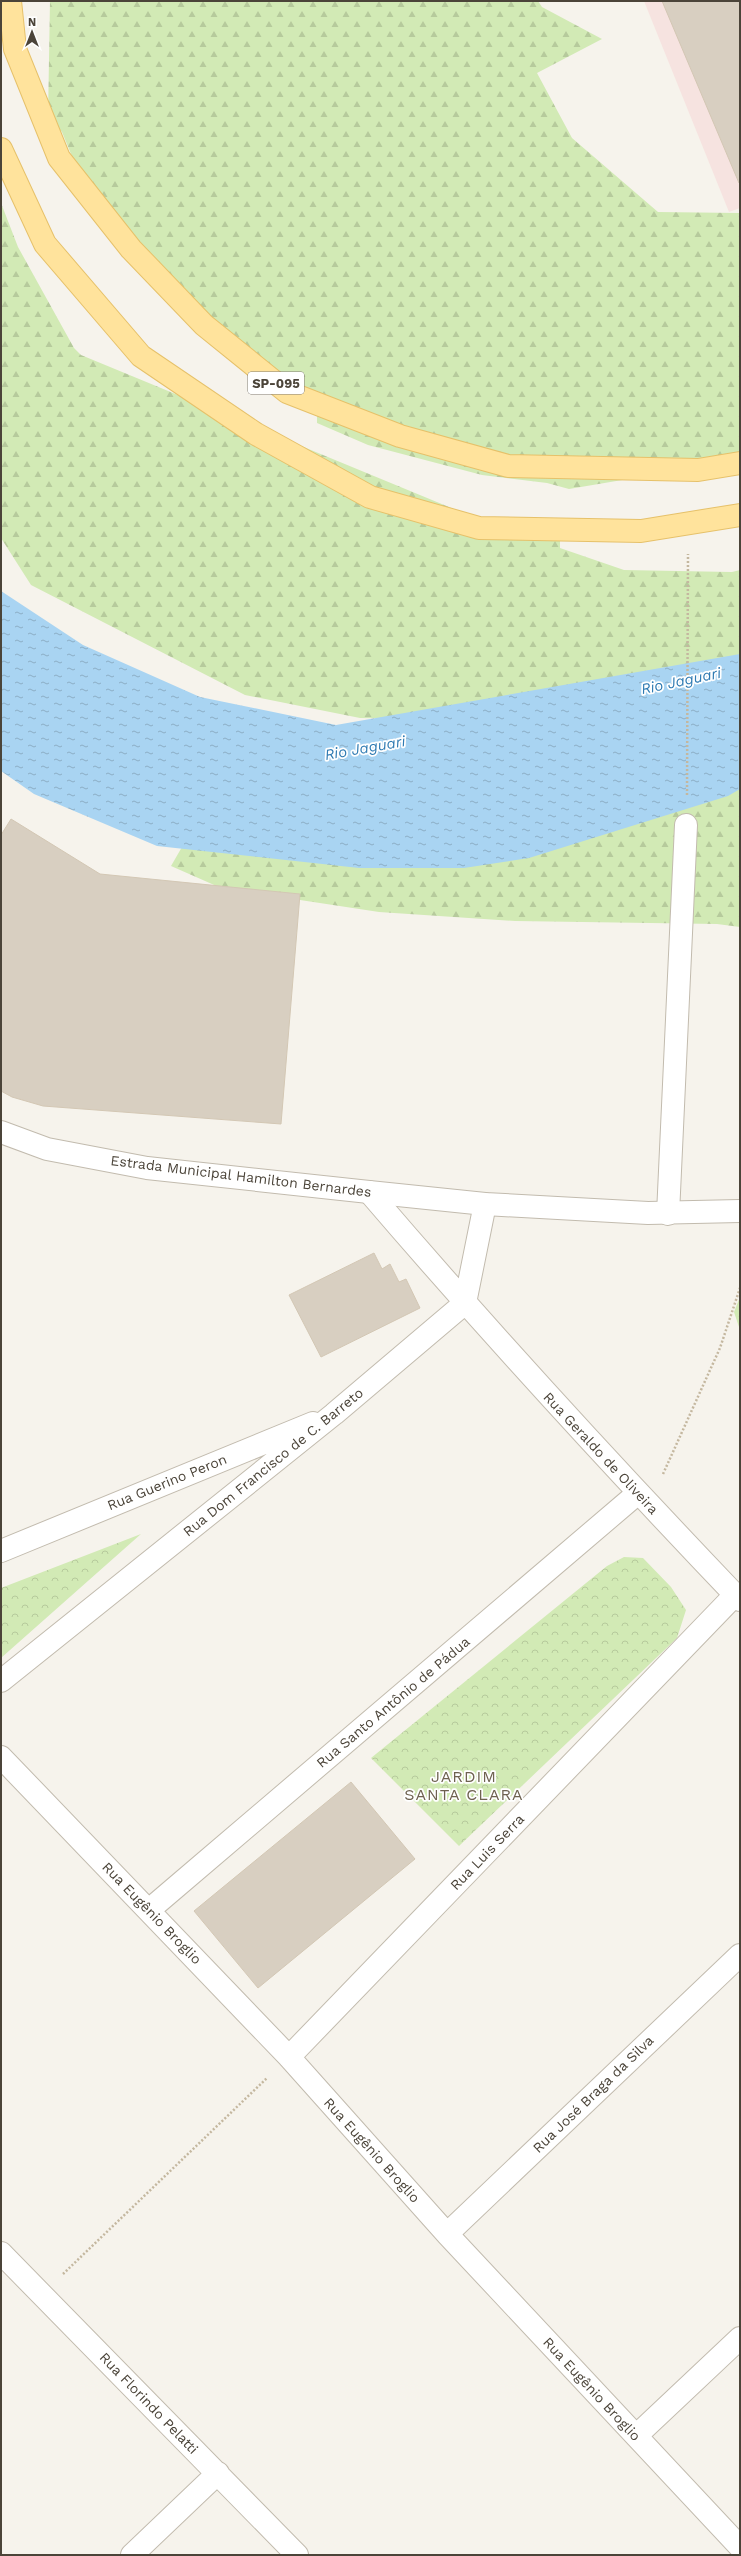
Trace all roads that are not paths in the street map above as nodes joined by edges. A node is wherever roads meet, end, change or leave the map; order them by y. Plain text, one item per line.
1 (10, 1) edge
2 (1, 148) edge
3 (740, 463) edge
4 (740, 514) edge
5 (686, 825) dead end
6 (1, 1132) edge
7 (369, 1192) junction
8 (485, 1204) junction
9 (740, 1211) edge
10 (668, 1214) junction
11 (465, 1303) junction
12 (334, 1414) junction
13 (643, 1500) junction
14 (1, 1551) edge
15 (737, 1597) edge
16 (1, 1681) edge
17 (1, 1757) edge
18 (149, 1910) junction
19 (740, 1955) edge
20 (290, 2057) junction
21 (447, 2234) junction
22 (1, 2253) edge
23 (740, 2338) edge
24 (636, 2436) junction
25 (218, 2473) junction
26 (740, 2547) edge
27 (132, 2555) edge
28 (297, 2555) edge

1 - 3 main road, SP-095
2 - 4 main road
5 - 10 street
6 - 7 street, Estrada Municipal Hamilton Bernardes
7 - 8 street, Estrada Municipal Hamilton Bernardes
7 - 11 street, Rua Geraldo de Oliveira
8 - 10 street, Estrada Municipal Hamilton Bernardes
8 - 11 street
9 - 10 street, Estrada Municipal Hamilton Bernardes
11 - 12 street, Rua Dom Francisco de C. Barreto
11 - 13 street, Rua Geraldo de Oliveira
12 - 14 street, Rua Guerino Peron
12 - 16 street, Rua Dom Francisco de C. Barreto
13 - 15 street, Rua Geraldo de Oliveira
13 - 18 street, Rua Santo Antônio de Pádua
15 - 20 street, Rua Luis Serra
17 - 18 street, Rua Eugênio Broglio
18 - 20 street, Rua Eugênio Broglio
19 - 21 street, Rua José Braga da Silva
20 - 21 street, Rua Eugênio Broglio
21 - 24 street, Rua Eugênio Broglio
22 - 25 street, Rua Florindo Pelatti
23 - 24 street
24 - 26 street, Rua Eugênio Broglio
25 - 27 street
25 - 28 street, Rua Florindo Pelatti

